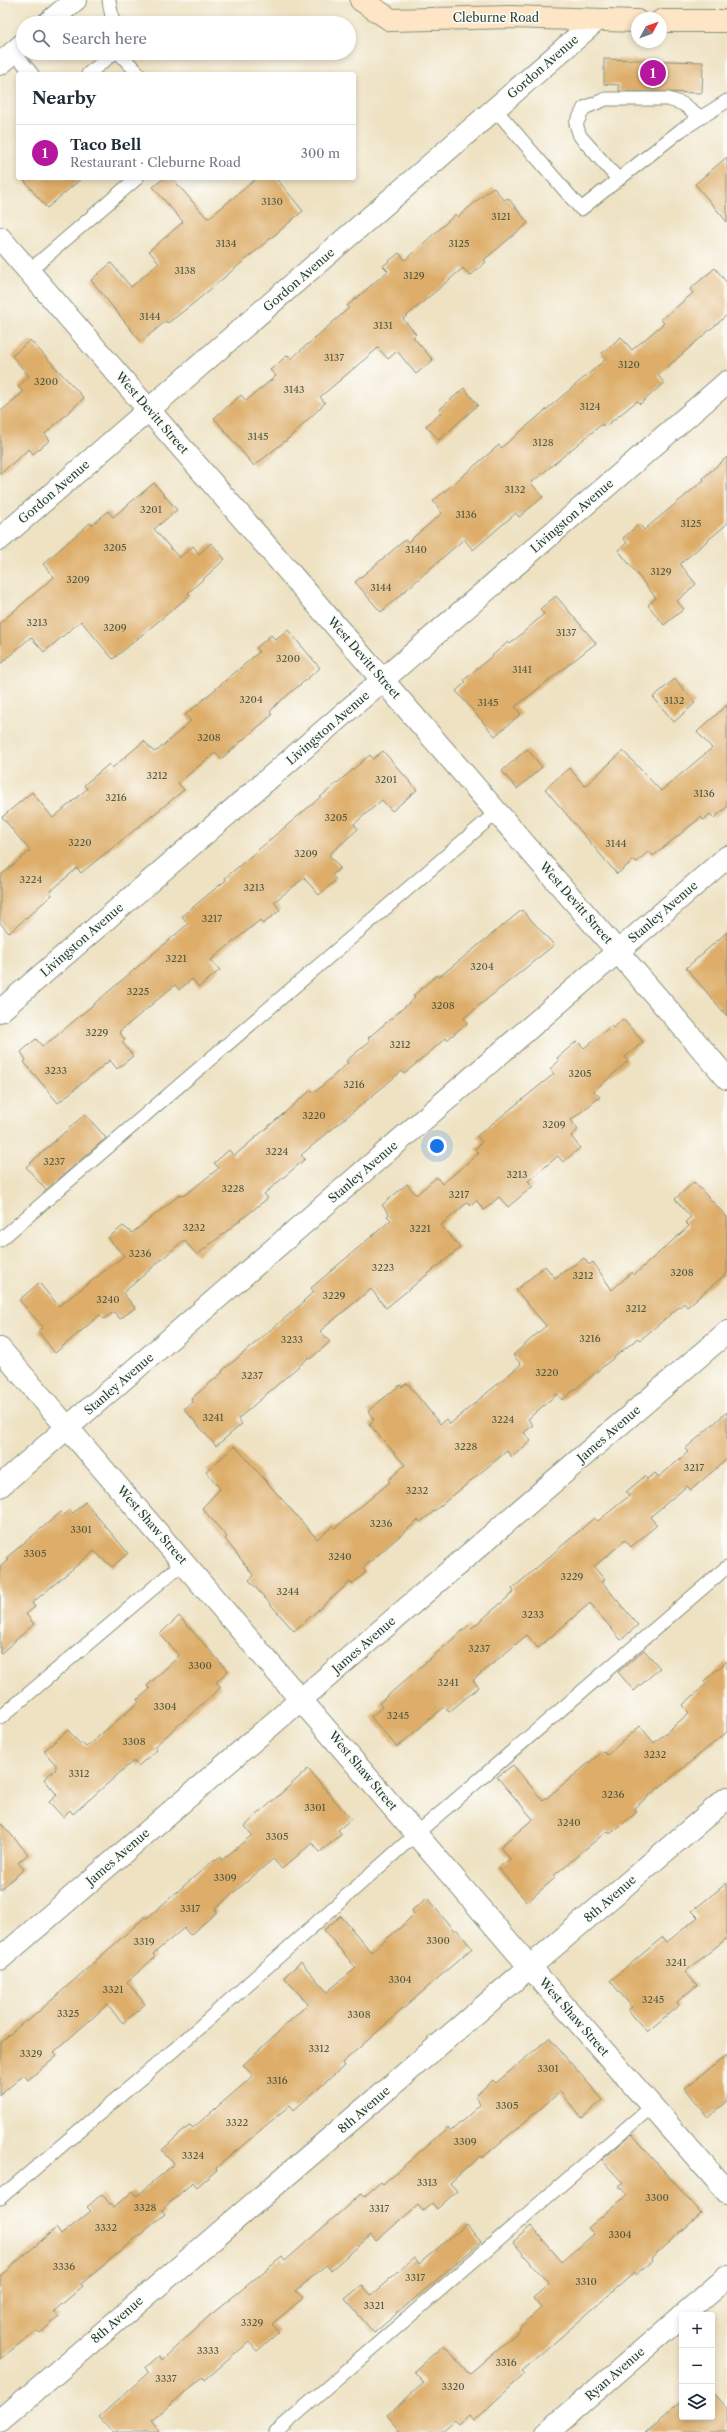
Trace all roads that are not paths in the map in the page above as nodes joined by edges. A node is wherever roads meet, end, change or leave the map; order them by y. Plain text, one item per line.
1 (75, 0) edge
2 (109, 0) edge
3 (361, 0) edge
4 (56, 16) edge
5 (112, 16) edge
6 (597, 20) junction
7 (631, 21) edge
8 (667, 21) edge
9 (727, 21) edge
10 (19, 60) edge
11 (105, 60) edge
12 (126, 60) edge
13 (30, 72) edge
14 (90, 72) edge
15 (137, 72) edge
16 (727, 101) edge
17 (495, 109) junction
18 (699, 116) junction
19 (618, 179) junction
20 (134, 180) edge
21 (0, 238) edge
22 (29, 271) junction
23 (727, 382) edge
24 (149, 410) junction
25 (0, 539) edge
26 (383, 680) junction
27 (497, 812) junction
28 (727, 857) edge
29 (618, 952) junction
30 (0, 1011) edge
31 (727, 1078) edge
32 (0, 1240) edge
33 (727, 1332) edge
34 (0, 1349) edge
35 (68, 1428) junction
36 (0, 1486) edge
37 (184, 1562) junction
38 (727, 1567) edge
39 (302, 1699) junction
40 (0, 1718) edge
41 (727, 1798) edge
42 (416, 1834) junction
43 (0, 1959) edge
44 (530, 1967) junction
45 (652, 2106) junction
46 (727, 2192) edge
47 (0, 2198) edge
48 (727, 2277) edge
49 (688, 2312) edge
50 (679, 2319) edge
51 (0, 2421) edge
52 (276, 2432) edge
53 (548, 2432) edge

1 - 4 street
2 - 5 lane
3 - 6 main road, Cleburne Road
6 - 7 main road, Cleburne Road
6 - 17 street, Gordon Avenue
8 - 9 main road
10 - 13 lane
11 - 14 lane
12 - 15 lane
16 - 18 lane
17 - 19 lane
17 - 24 street, Gordon Avenue
18 - 19 lane
18 - 19 lane
20 - 22 lane
21 - 22 street, West Devitt Street
22 - 24 street, West Devitt Street
23 - 26 street, Livingston Avenue
24 - 25 street, Gordon Avenue
24 - 26 street, West Devitt Street
26 - 27 street, West Devitt Street
26 - 30 street, Livingston Avenue
27 - 29 street, West Devitt Street
27 - 32 lane
28 - 29 street, Stanley Avenue
29 - 31 street, West Devitt Street
29 - 35 street, Stanley Avenue
33 - 39 street, James Avenue
34 - 35 street, West Shaw Street
35 - 36 street, Stanley Avenue
35 - 37 street, West Shaw Street
37 - 39 street, West Shaw Street
37 - 40 lane
38 - 42 lane
39 - 42 street, West Shaw Street
39 - 43 street, James Avenue
41 - 44 street, 8th Avenue
42 - 44 street, West Shaw Street
42 - 47 lane
44 - 45 street, West Shaw Street
44 - 51 street, 8th Avenue
45 - 46 street, West Shaw Street
45 - 52 lane
48 - 49 street, Ryan Avenue
50 - 53 street, Ryan Avenue

